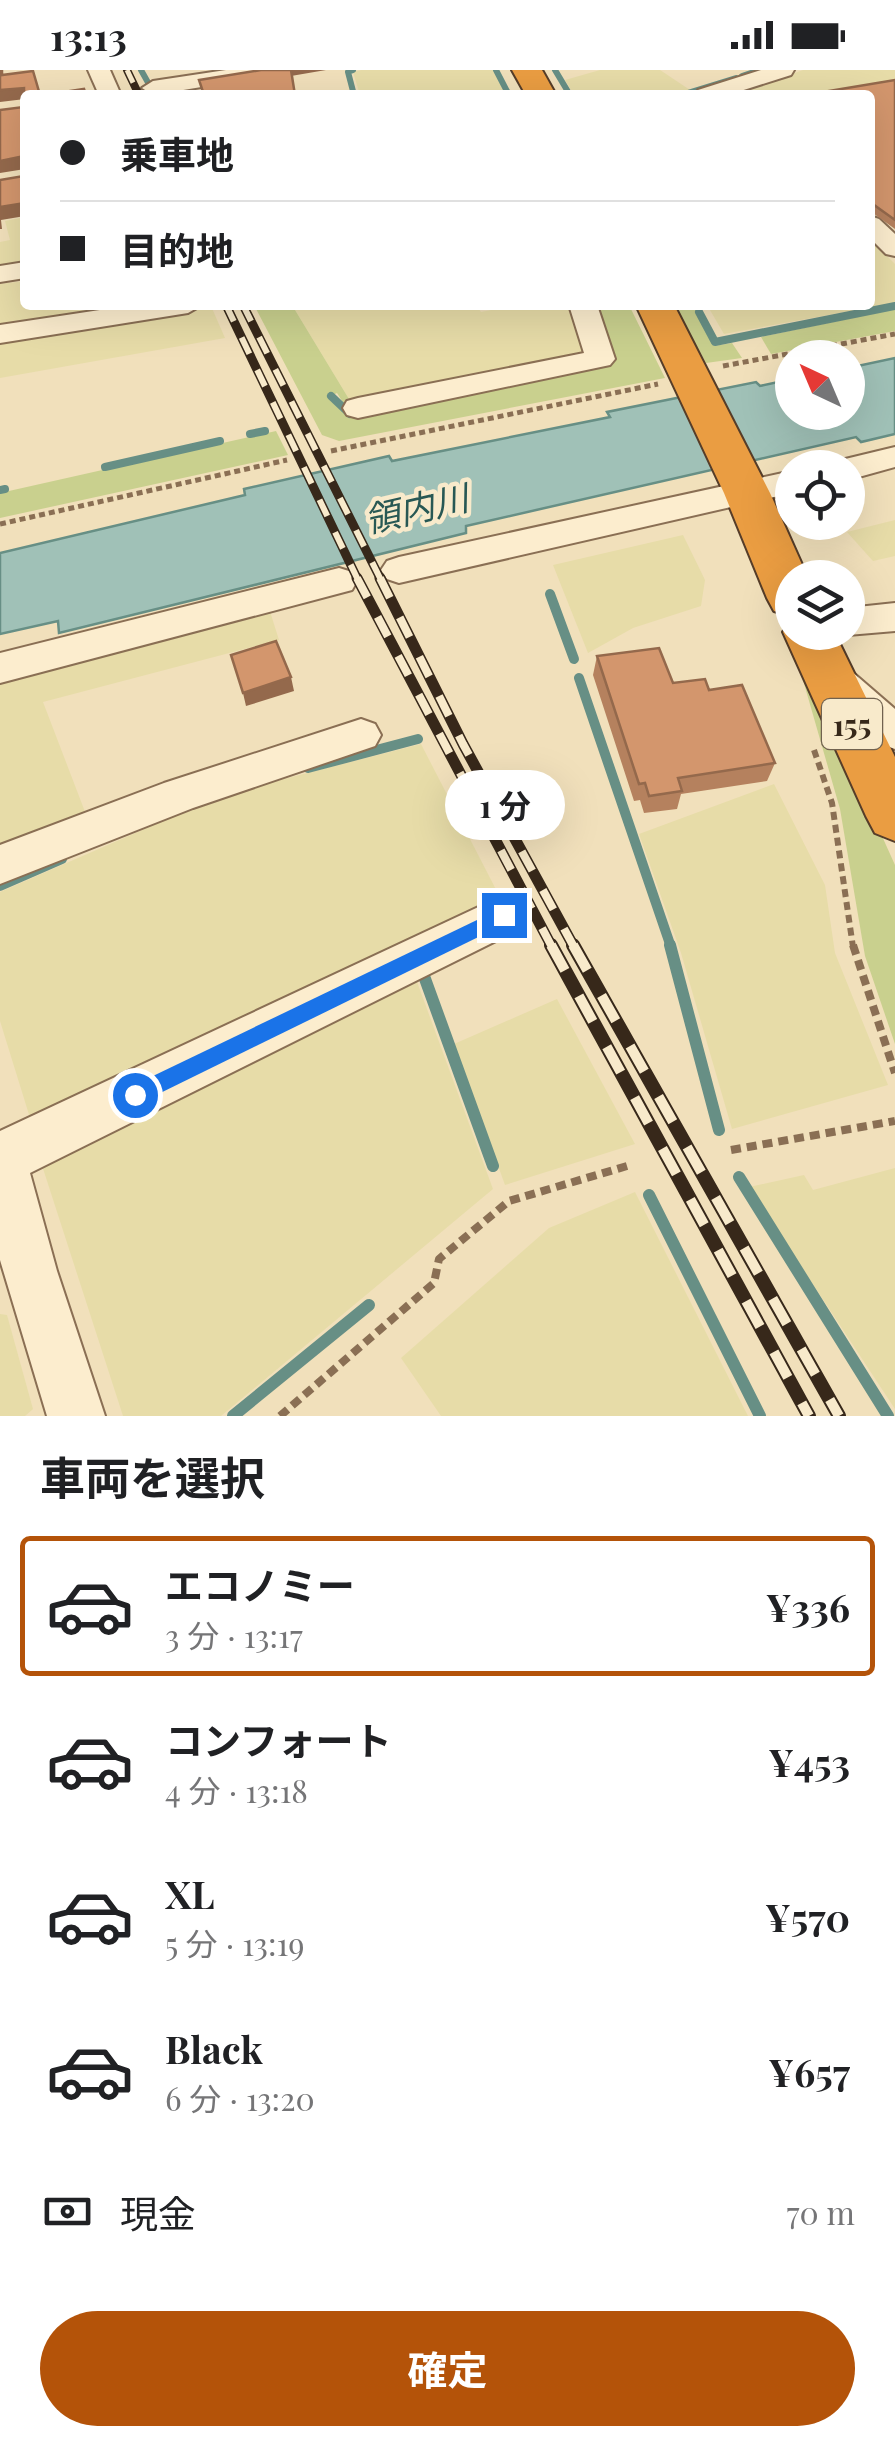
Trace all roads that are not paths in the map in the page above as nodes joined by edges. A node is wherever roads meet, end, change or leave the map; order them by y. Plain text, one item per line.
1 (270, 70) edge
2 (783, 70) edge
3 (153, 88) dead end
4 (729, 90) edge
5 (875, 229) edge
6 (895, 248) edge
7 (156, 310) edge
8 (585, 310) edge
9 (658, 310) edge
10 (0, 334) edge
11 (358, 408) dead end
12 (895, 457) edge
13 (865, 465) edge
14 (775, 485) edge
15 (745, 490) junction
16 (775, 560) edge
17 (399, 570) dead end
18 (339, 582) dead end
19 (895, 617) edge
20 (865, 619) edge
21 (818, 652) edge
22 (0, 668) edge
23 (895, 733) edge
24 (361, 735) dead end
25 (895, 816) edge
26 (0, 865) edge
27 (504, 915) dead end
28 (0, 1158) edge
29 (15, 1277) edge
30 (76, 1416) edge

1 - 3 street
2 - 4 street
5 - 6 street
7 - 10 street
8 - 11 street
9 - 15 highway
12 - 13 street
14 - 15 street
15 - 16 highway
15 - 17 street
18 - 22 street
19 - 20 street
21 - 23 street
21 - 25 highway, 155
24 - 26 street
27 - 28 street
28 - 29 street
29 - 30 street

